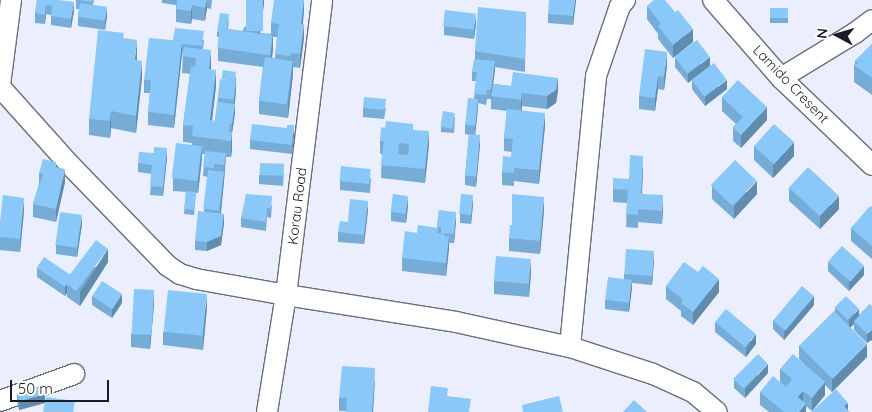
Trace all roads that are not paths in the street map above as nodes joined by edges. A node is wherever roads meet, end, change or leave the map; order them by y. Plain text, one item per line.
1 (11, 0) edge
2 (322, 0) edge
3 (625, 0) edge
4 (714, 0) edge
5 (872, 20) edge
6 (781, 78) junction
7 (0, 86) edge
8 (872, 165) edge
9 (286, 295) junction
10 (570, 347) junction
11 (74, 374) dead end
12 (0, 401) edge
13 (267, 412) edge
14 (717, 412) edge

1 - 7 street
2 - 9 street, Korau Road
3 - 10 street
4 - 6 street, Lamido Cresent
5 - 6 street
6 - 8 street, Lamido Cresent
7 - 9 street
9 - 10 street
9 - 13 street, Korau Road
10 - 14 street
11 - 12 street

